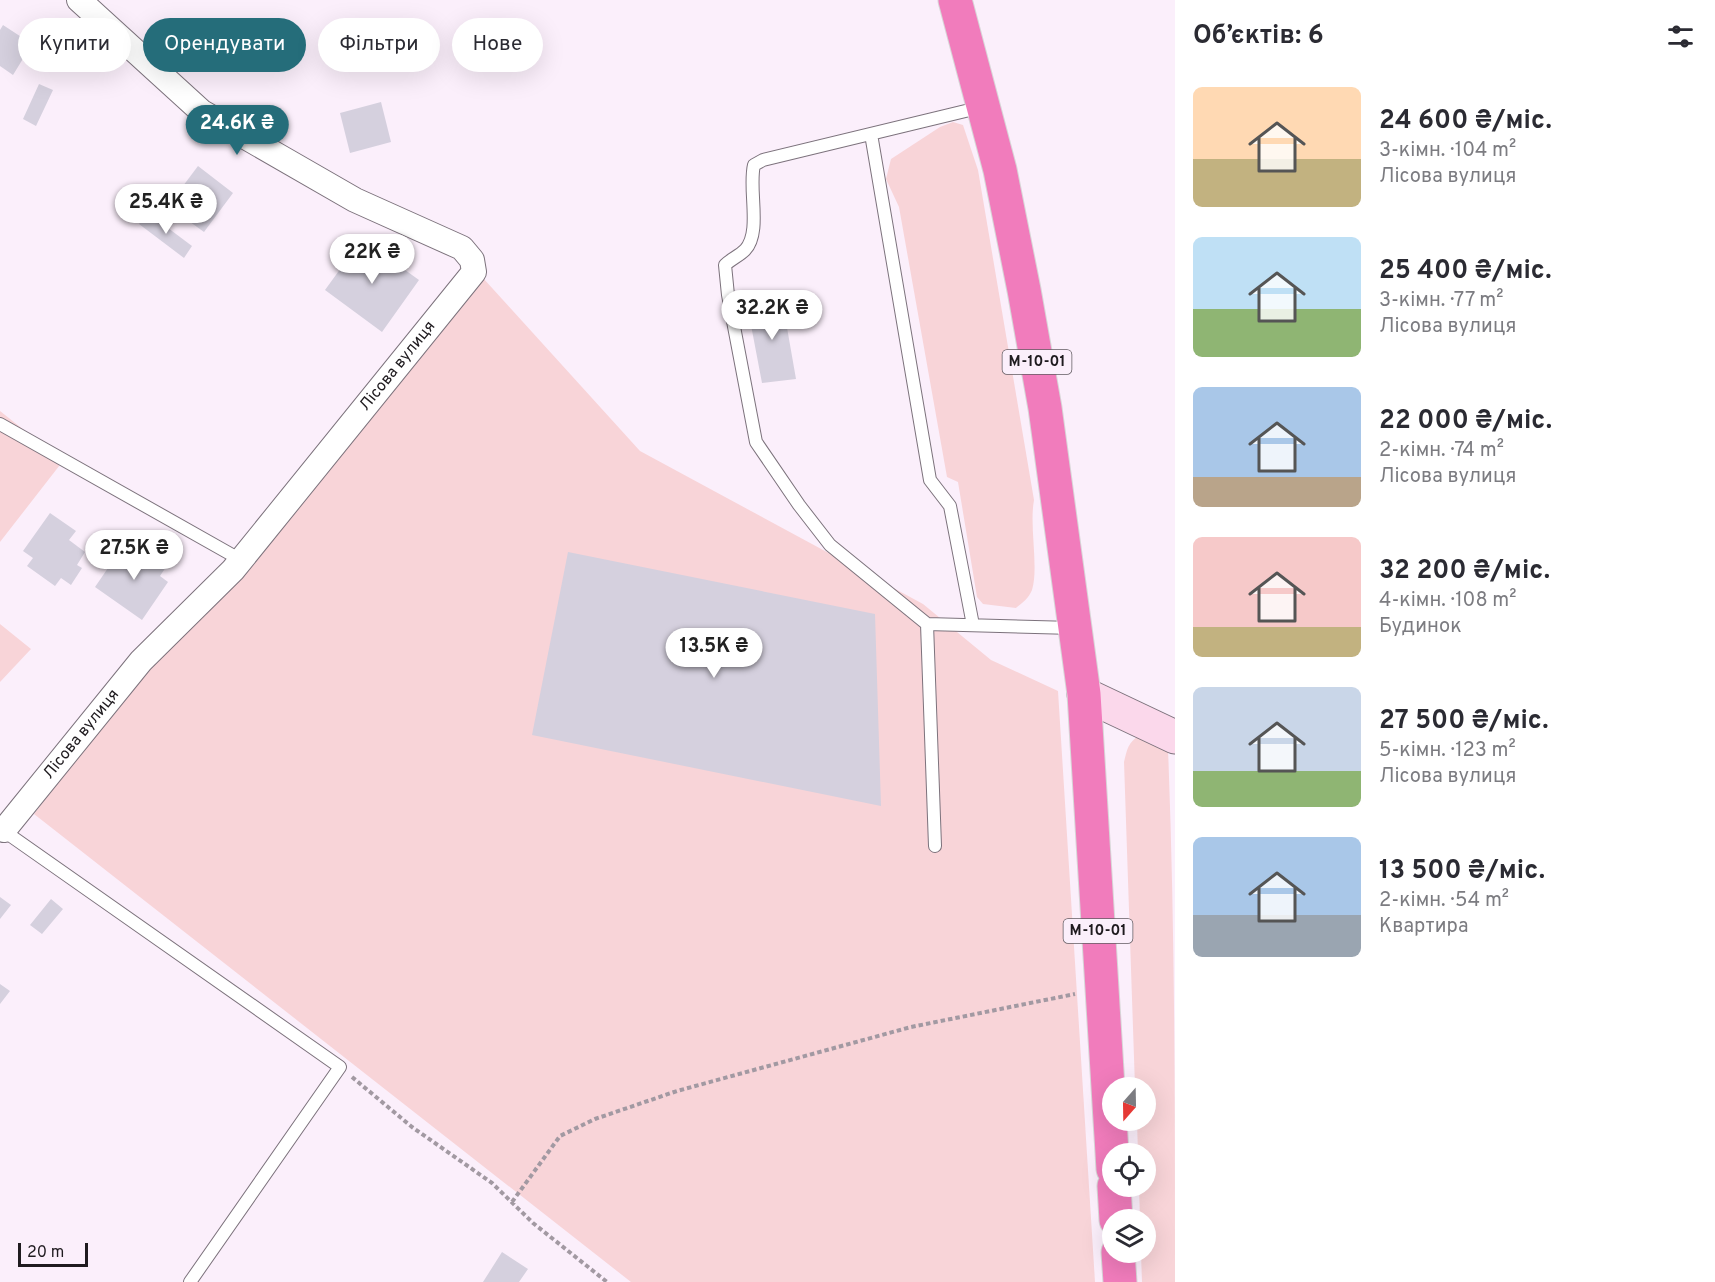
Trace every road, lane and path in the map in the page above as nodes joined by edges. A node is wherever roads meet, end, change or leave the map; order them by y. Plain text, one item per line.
1 (79, 0) edge
2 (955, 0) edge
3 (984, 107) junction
4 (871, 134) junction
5 (0, 424) edge
6 (241, 560) junction
7 (927, 624) junction
8 (973, 625) junction
9 (1075, 628) junction
10 (1084, 694) junction
11 (1175, 737) edge
12 (2, 829) edge
13 (935, 846) dead end
14 (1102, 990) junction
15 (340, 1067) junction
16 (1111, 1143) edge
17 (512, 1202) junction
18 (1119, 1263) edge
19 (190, 1282) edge
20 (607, 1282) edge
21 (1120, 1282) edge

1 - 6 street, Лісова вулиця
2 - 3 highway, М-10-01
3 - 4 lane
3 - 9 highway, М-10-01
4 - 7 lane
4 - 8 lane
5 - 6 lane
6 - 12 street, Лісова вулиця
7 - 8 lane
7 - 13 lane
8 - 9 lane
9 - 10 highway, М-10-01
10 - 11 street
10 - 14 highway, М-10-01
12 - 15 lane
14 - 16 highway, М-10-01
14 - 17 path
15 - 17 path
15 - 19 lane
17 - 20 path
18 - 21 highway

